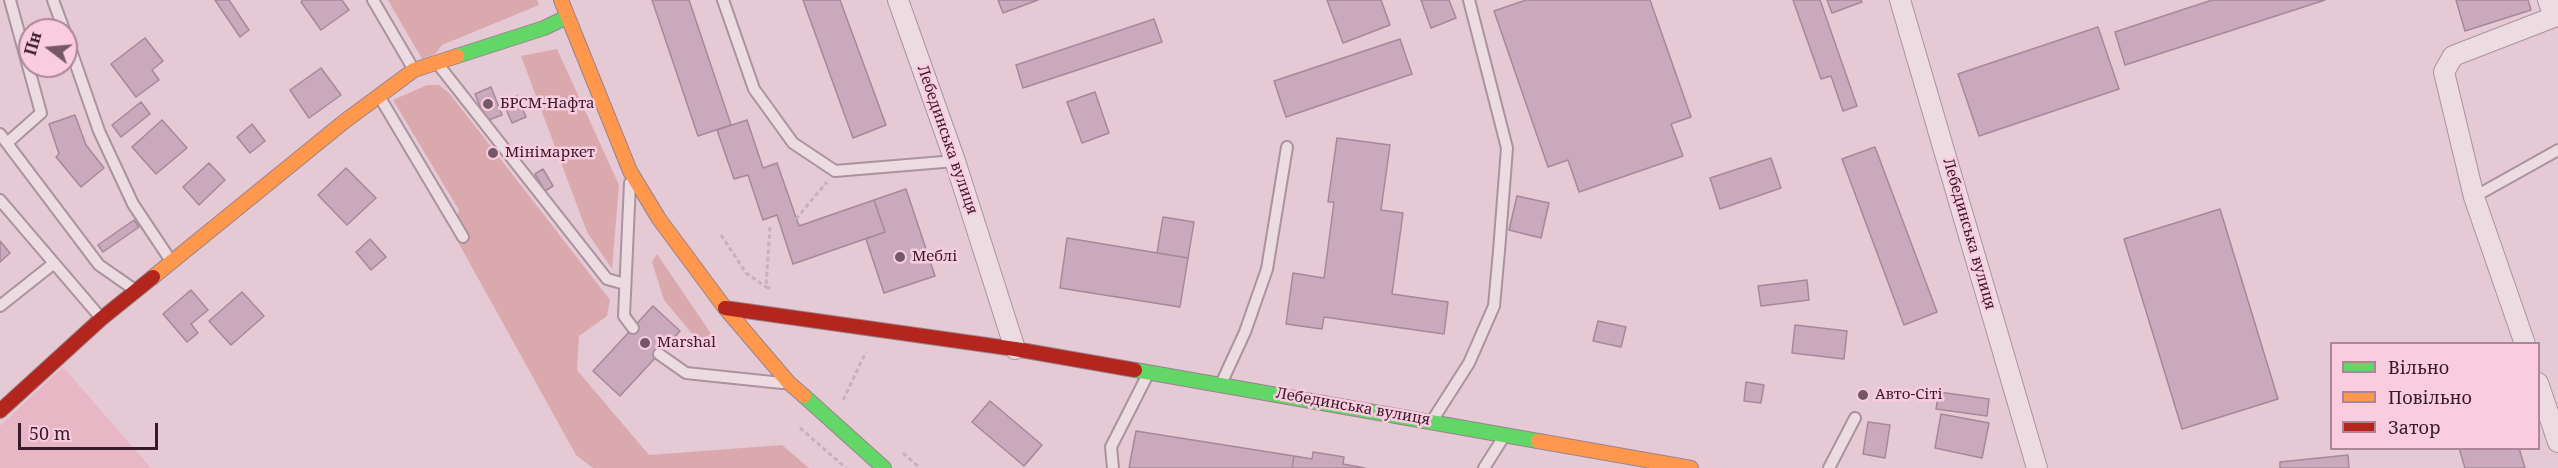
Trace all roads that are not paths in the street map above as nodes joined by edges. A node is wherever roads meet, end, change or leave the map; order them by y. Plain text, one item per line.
1 (10, 0) edge
2 (53, 0) edge
3 (373, 0) edge
4 (561, 0) edge
5 (723, 0) edge
6 (898, 0) edge
7 (1469, 0) edge
8 (1900, 0) edge
9 (2548, 0) edge
10 (567, 17) junction
11 (60, 18) edge
12 (437, 63) junction
13 (414, 70) junction
14 (78, 71) edge
15 (379, 96) junction
16 (3, 139) edge
17 (1287, 147) dead end
18 (2558, 150) edge
19 (955, 161) junction
20 (630, 171) junction
21 (2474, 197) junction
22 (0, 200) edge
23 (463, 237) dead end
24 (171, 261) junction
25 (53, 264) junction
26 (625, 284) junction
27 (135, 291) junction
28 (0, 306) edge
29 (725, 308) junction
30 (101, 319) junction
31 (633, 328) dead end
32 (2524, 342) edge
33 (1015, 349) junction
34 (659, 354) dead end
35 (1149, 371) junction
36 (789, 383) junction
37 (1221, 384) junction
38 (2540, 389) edge
39 (0, 411) edge
40 (1855, 418) dead end
41 (1432, 422) junction
42 (1505, 435) junction
43 (2558, 442) edge
44 (884, 468) edge
45 (1113, 468) edge
46 (1484, 468) edge
47 (1691, 468) edge
48 (1829, 468) edge
49 (2037, 468) edge

1 - 16 lane
2 - 11 lane
3 - 13 lane
4 - 10 street
5 - 19 lane
6 - 19 street, Лебединська вулиця
7 - 41 lane
8 - 49 street, Лебединська вулиця
9 - 21 street
10 - 12 street
10 - 20 street
12 - 13 street
12 - 26 lane
13 - 15 street
14 - 24 lane
15 - 23 lane
15 - 24 street
16 - 27 lane
17 - 37 lane
18 - 21 lane
19 - 33 street, Лебединська вулиця
20 - 26 lane
20 - 29 street
21 - 32 street
22 - 25 lane
24 - 27 street
25 - 28 lane
25 - 30 lane
26 - 31 lane
27 - 30 street
29 - 33 street, Лебединська вулиця
29 - 36 street
30 - 39 street
33 - 35 street, Лебединська вулиця
34 - 36 lane
35 - 37 street, Лебединська вулиця
35 - 45 lane
36 - 44 street
37 - 41 street, Лебединська вулиця
38 - 43 street
40 - 48 lane
41 - 42 street, Лебединська вулиця
42 - 46 lane
42 - 47 street, Лебединська вулиця

